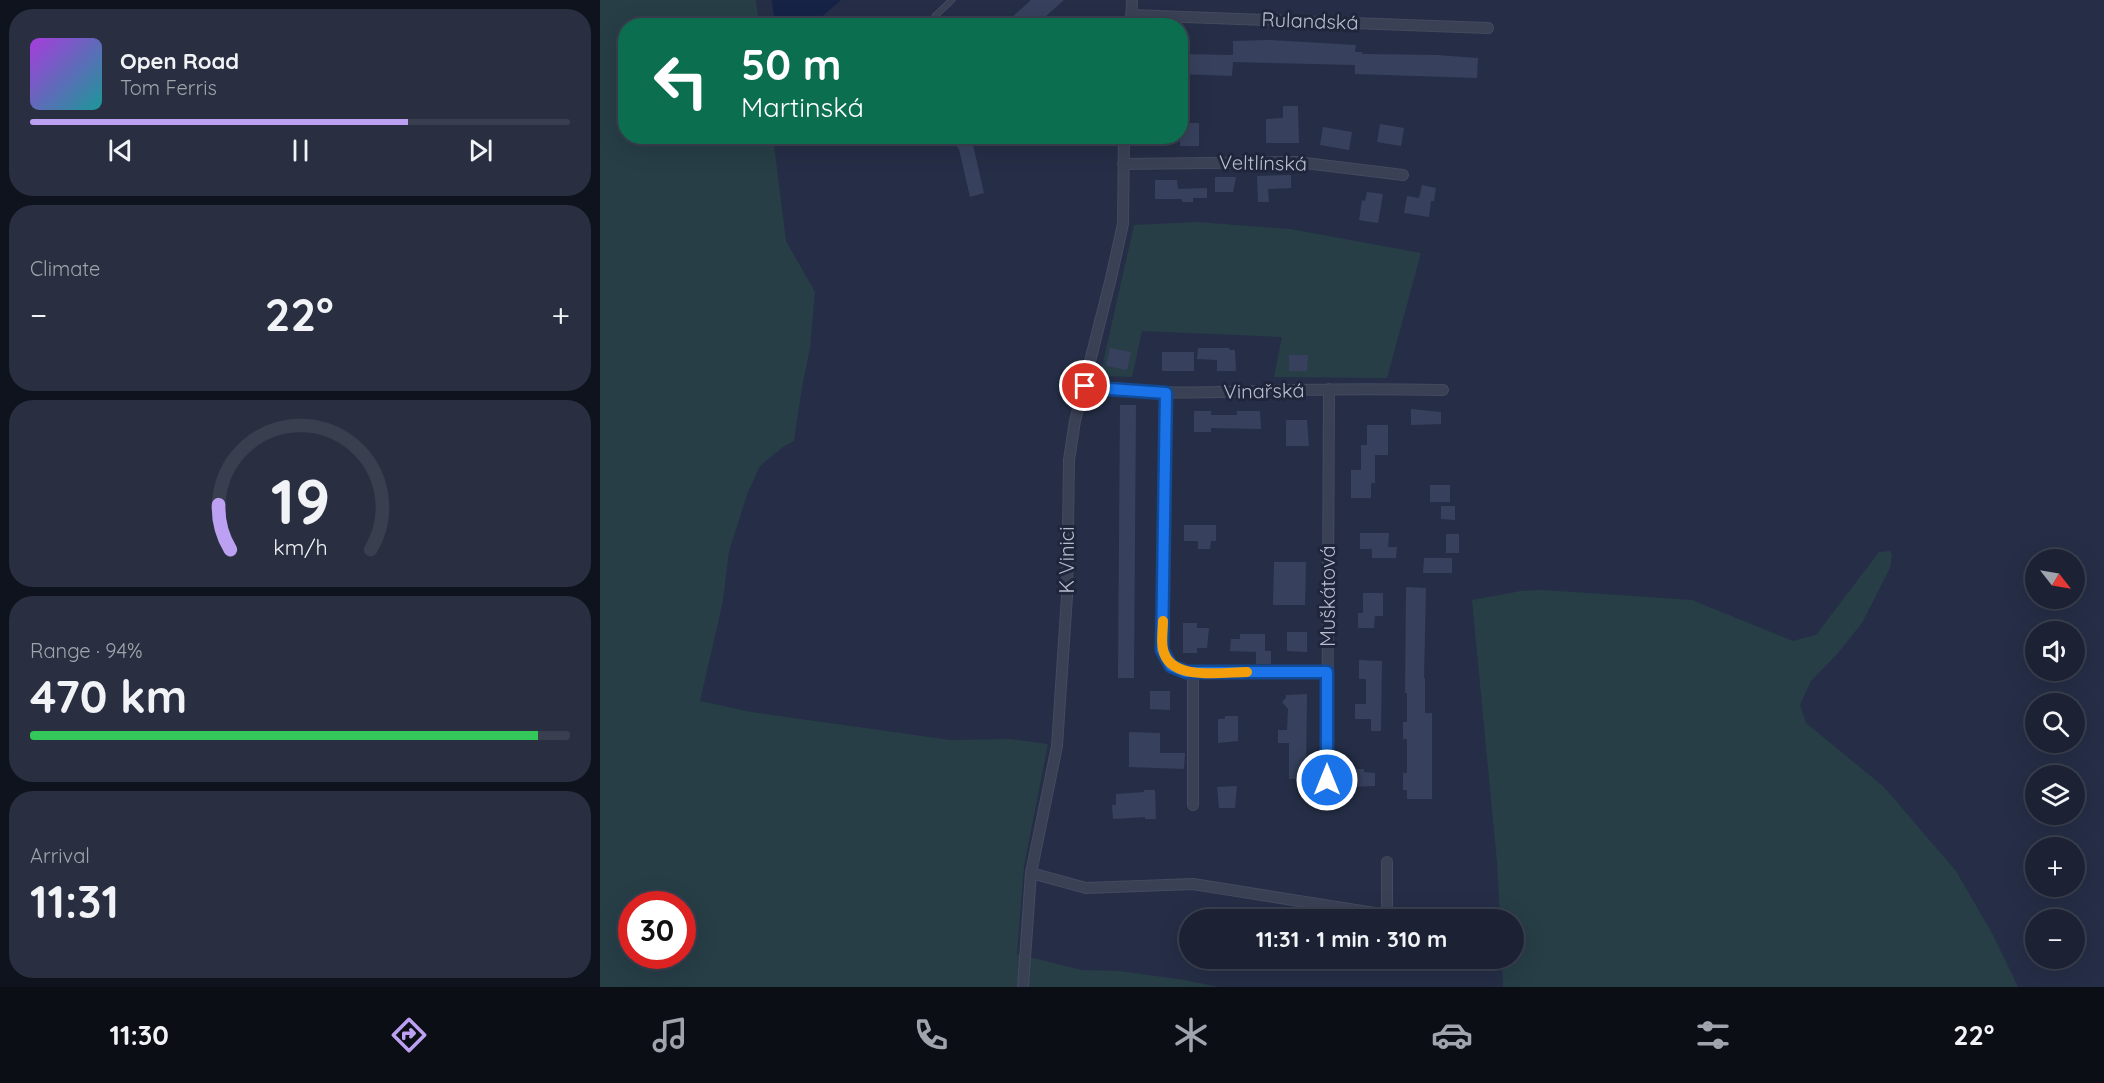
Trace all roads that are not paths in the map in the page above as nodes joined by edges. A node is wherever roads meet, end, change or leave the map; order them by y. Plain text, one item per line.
1 (952, 0) edge
2 (1132, 0) edge
3 (935, 16) dead end
4 (1131, 18) edge
5 (1188, 21) edge
6 (1488, 28) dead end
7 (1124, 144) edge
8 (1123, 164) junction
9 (1403, 175) dead end
10 (1085, 386) junction
11 (1329, 389) junction
12 (1443, 390) dead end
13 (1166, 393) junction
14 (1327, 672) junction
15 (1193, 673) junction
16 (1327, 804) dead end
17 (1193, 805) dead end
18 (1387, 862) dead end
19 (1031, 873) junction
20 (1340, 909) edge
21 (1387, 909) edge
22 (1023, 987) edge

1 - 3 lane
2 - 4 street
5 - 6 street, Rulandská
7 - 8 street, K Vinici
8 - 9 street, Veltlínská
8 - 10 street, K Vinici
10 - 13 street, Vinařská
10 - 19 street, K Vinici
11 - 12 street, Vinařská
11 - 13 street, Vinařská
11 - 14 street, Muškátová
13 - 15 street
14 - 15 street
14 - 16 street, Muškátová
15 - 17 street
18 - 21 street
19 - 20 street
19 - 22 street, K Vinici

